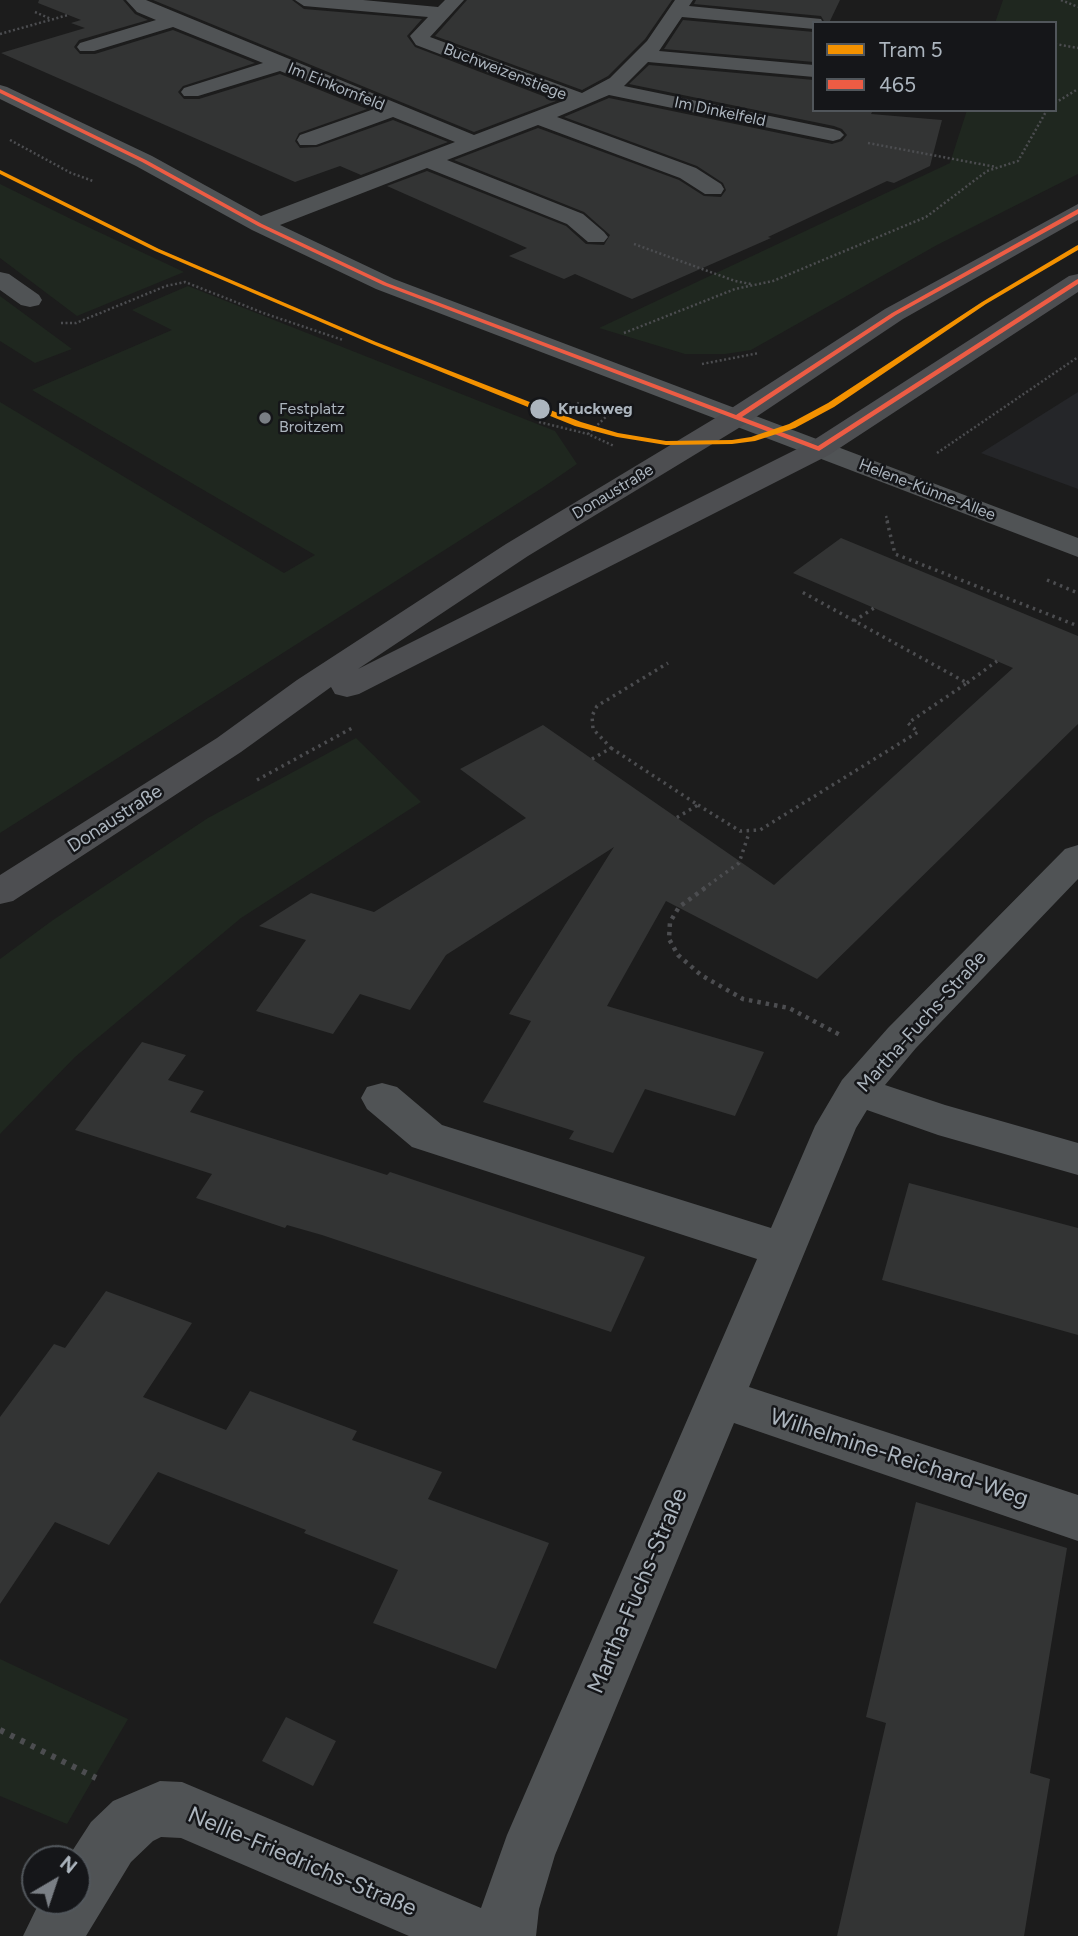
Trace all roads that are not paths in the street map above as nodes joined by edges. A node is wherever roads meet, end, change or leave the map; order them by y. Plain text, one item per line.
1 (135, 0) edge
2 (304, 0) edge
3 (680, 5) edge
4 (449, 7) edge
5 (175, 20) junction
6 (812, 23) edge
7 (87, 47) dead end
8 (644, 55) junction
9 (281, 64) junction
10 (812, 71) edge
11 (608, 89) junction
12 (0, 91) edge
13 (191, 92) dead end
14 (583, 101) junction
15 (36, 109) junction
16 (392, 110) junction
17 (4, 115) edge
18 (540, 118) junction
19 (833, 135) road end
20 (308, 140) dead end
21 (474, 143) junction
22 (429, 161) junction
23 (713, 189) dead end
24 (205, 197) junction
25 (1078, 211) edge
26 (260, 225) junction
27 (596, 237) road end
28 (0, 279) edge
29 (1078, 281) edge
30 (30, 300) road end
31 (737, 417) junction
32 (819, 449) junction
33 (1078, 548) edge
34 (229, 746) junction
35 (1078, 857) edge
36 (0, 892) edge
37 (871, 1075) junction
38 (382, 1098) dead end
39 (1078, 1159) edge
40 (782, 1249) junction
41 (719, 1398) junction
42 (1078, 1518) edge
43 (91, 1874) edge
44 (65, 1915) edge
45 (52, 1936) edge
46 (478, 1936) edge
47 (507, 1936) edge

1 - 5 street, Im Einkornfeld
2 - 4 street, Buchweizenstiege
3 - 6 street
3 - 8 street
4 - 14 street, Buchweizenstiege
5 - 7 street
5 - 9 street, Im Einkornfeld
8 - 10 street
8 - 11 street
9 - 13 street, Im Einkornfeld
9 - 16 street, Im Einkornfeld
11 - 14 street
11 - 19 street, Im Dinkelfeld
12 - 15 street
14 - 18 street
15 - 17 street
15 - 24 street
16 - 20 street, Im Einkornfeld
16 - 21 street, Im Einkornfeld
17 - 24 street
18 - 21 street
18 - 23 street
21 - 22 street
22 - 26 street
22 - 27 street
24 - 26 street
25 - 31 main road, Donaustraße
26 - 31 street
28 - 30 street
29 - 32 main road, Donaustraße
31 - 32 street, Helene-Künne-Allee
31 - 34 main road, Donaustraße
32 - 33 street, Helene-Künne-Allee
32 - 34 main road, Donaustraße
34 - 36 main road, Donaustraße
35 - 37 street, Martha-Fuchs-Straße
37 - 39 street
37 - 40 street, Martha-Fuchs-Straße
38 - 40 street
40 - 41 street, Martha-Fuchs-Straße
41 - 42 street, Wilhelmine-Reichard-Weg
41 - 47 street, Martha-Fuchs-Straße
43 - 46 street, Nellie-Friedrichs-Straße
44 - 45 street

